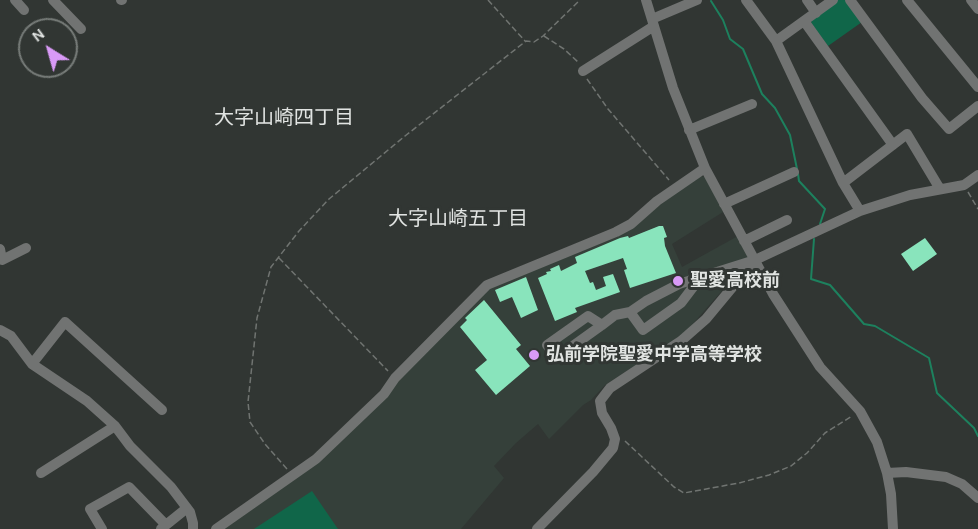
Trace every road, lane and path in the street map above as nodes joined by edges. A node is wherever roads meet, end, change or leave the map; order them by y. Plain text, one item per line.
1 (15, 0) edge
2 (53, 0) edge
3 (488, 0) edge
4 (579, 0) edge
5 (646, 0) edge
6 (697, 0) edge
7 (746, 0) edge
8 (807, 0) edge
9 (833, 0) edge
10 (850, 0) edge
11 (907, 0) edge
12 (970, 0) edge
13 (978, 9) edge
14 (24, 10) dead end
15 (816, 13) junction
16 (804, 21) junction
17 (653, 22) junction
18 (81, 28) dead end
19 (543, 36) junction
20 (526, 41) junction
21 (776, 41) junction
22 (583, 71) junction
23 (978, 87) edge
24 (752, 104) dead end
25 (978, 106) edge
26 (689, 130) junction
27 (893, 145) junction
28 (705, 168) junction
29 (794, 172) dead end
30 (978, 175) edge
31 (843, 183) junction
32 (964, 185) junction
33 (676, 188) junction
34 (940, 189) junction
35 (724, 204) junction
36 (978, 209) edge
37 (860, 211) junction
38 (787, 220) dead end
39 (744, 241) junction
40 (26, 248) dead end
41 (0, 249) edge
42 (279, 257) junction
43 (755, 260) junction
44 (700, 278) junction
45 (630, 312) junction
46 (602, 325) junction
47 (0, 330) edge
48 (32, 364) junction
49 (394, 378) junction
50 (162, 410) dead end
51 (860, 411) junction
52 (115, 426) junction
53 (615, 440) junction
54 (41, 473) dead end
55 (887, 473) junction
56 (294, 476) junction
57 (978, 498) edge
58 (187, 508) junction
59 (163, 527) edge
60 (102, 529) edge
61 (192, 529) edge
62 (216, 529) edge
63 (537, 529) edge
64 (893, 529) edge

1 - 14 street
2 - 18 street
3 - 20 path
4 - 19 path
5 - 17 street
6 - 17 street
7 - 21 street
8 - 15 street
9 - 15 street
10 - 25 street
11 - 23 street
12 - 13 street
15 - 16 street
16 - 21 street
16 - 27 street
17 - 22 street
17 - 26 street
19 - 20 path
19 - 22 path
20 - 42 path
21 - 31 street
22 - 33 path
24 - 26 street
26 - 28 street
27 - 31 street
27 - 34 street
28 - 33 street
28 - 35 street
29 - 35 street
30 - 32 street
31 - 37 street
32 - 34 street
32 - 36 path
33 - 49 street
34 - 37 street
35 - 39 street
37 - 43 street
38 - 39 street
39 - 43 street
40 - 41 street
42 - 49 path
42 - 56 path
43 - 44 street
43 - 51 street
43 - 53 street
44 - 45 street
44 - 45 street
45 - 46 street
46 - 46 street
47 - 48 street
48 - 50 street
48 - 52 street
49 - 56 street
51 - 53 path
51 - 55 street
52 - 54 street
52 - 58 street
53 - 63 street
55 - 57 street
55 - 64 street
56 - 62 street
58 - 59 street
58 - 61 street
59 - 60 street

